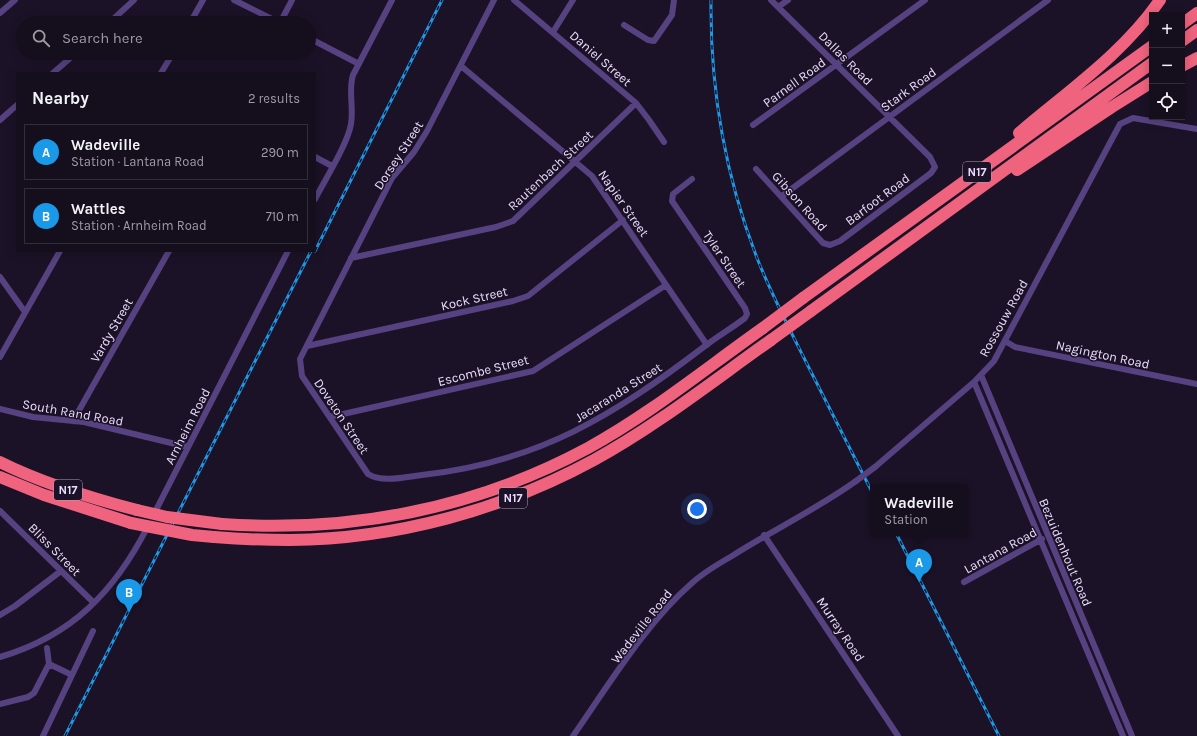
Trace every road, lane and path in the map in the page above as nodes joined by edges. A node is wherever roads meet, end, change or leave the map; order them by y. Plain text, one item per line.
1 (15, 0) edge
2 (134, 0) edge
3 (203, 0) edge
4 (234, 0) edge
5 (292, 0) edge
6 (392, 0) edge
7 (494, 0) edge
8 (514, 0) edge
9 (573, 0) edge
10 (674, 0) edge
11 (771, 0) edge
12 (788, 0) edge
13 (925, 0) edge
14 (1048, 0) edge
15 (1160, 0) edge
16 (778, 7) junction
17 (0, 13) edge
18 (1197, 13) edge
19 (117, 16) edge
20 (194, 16) edge
21 (266, 16) edge
22 (284, 16) edge
23 (1185, 22) edge
24 (624, 25) dead end
25 (1197, 30) edge
26 (553, 32) junction
27 (1185, 39) edge
28 (316, 42) edge
29 (1149, 48) edge
30 (1197, 58) edge
31 (68, 60) edge
32 (169, 60) edge
33 (359, 64) junction
34 (836, 64) junction
35 (1185, 64) edge
36 (1149, 65) edge
37 (460, 66) junction
38 (55, 72) edge
39 (162, 72) edge
40 (1149, 84) edge
41 (636, 103) junction
42 (16, 106) edge
43 (888, 116) junction
44 (0, 120) edge
45 (753, 125) dead end
46 (1197, 129) edge
47 (664, 142) dead end
48 (316, 158) edge
49 (576, 161) junction
50 (332, 166) junction
51 (935, 167) joint
52 (982, 168) junction
53 (756, 169) dead end
54 (692, 179) dead end
55 (782, 196) junction
56 (316, 197) edge
57 (623, 220) junction
58 (906, 242) junction
59 (830, 245) joint
60 (59, 252) edge
61 (168, 252) edge
62 (287, 252) edge
63 (351, 258) junction
64 (0, 277) edge
65 (666, 285) junction
66 (25, 312) junction
67 (1005, 341) junction
68 (707, 345) junction
69 (307, 346) junction
70 (0, 357) edge
71 (300, 365) joint
72 (981, 375) junction
73 (974, 382) junction
74 (1197, 384) edge
75 (0, 409) edge
76 (330, 417) junction
77 (73, 421) junction
78 (188, 447) junction
79 (1013, 453) junction
80 (1006, 457) junction
81 (0, 462) edge
82 (372, 476) joint
83 (0, 477) edge
84 (0, 511) edge
85 (764, 535) junction
86 (1047, 536) junction
87 (1040, 540) junction
88 (62, 571) junction
89 (964, 582) dead end
90 (1072, 593) junction
91 (1064, 596) junction
92 (94, 604) junction
93 (0, 614) edge
94 (93, 631) dead end
95 (47, 648) dead end
96 (0, 657) edge
97 (49, 664) junction
98 (72, 675) junction
99 (1118, 703) junction
100 (0, 704) edge
101 (1111, 706) junction
102 (43, 736) edge
103 (573, 736) edge
104 (898, 736) edge
105 (1123, 736) edge
106 (1132, 736) edge

1 - 17 street
2 - 19 street
3 - 20 street
4 - 21 street
5 - 22 street
6 - 33 street
7 - 37 street, Dorsey Street
8 - 26 street, Daniel Street
9 - 26 street
10 - 24 street
11 - 16 street, Dallas Road
12 - 16 street
13 - 34 street, Parnell Road
14 - 43 street, Stark Road
15 - 52 highway
16 - 34 street, Dallas Road
18 - 23 highway
25 - 27 highway
26 - 41 street, Daniel Street
28 - 33 street
29 - 52 highway, N17
30 - 35 highway
31 - 38 street
32 - 39 street
33 - 50 street
34 - 43 street, Dallas Road
34 - 45 street, Parnell Road
36 - 58 highway, N17
37 - 49 street, Napier Street
37 - 63 street, Dorsey Street
40 - 58 highway
41 - 47 street, Daniel Street
41 - 49 street, Rautenbach Street
42 - 44 street
43 - 51 street, Dallas Road
43 - 55 street, Stark Road
46 - 67 street, Rossouw Road
48 - 50 street
49 - 57 street, Napier Street
49 - 63 street, Rautenbach Street
50 - 56 street
51 - 59 street, Barfoot Road
52 - 81 highway, N17, bridge
53 - 55 street, Gibson Road
54 - 68 street, Tyler Street
55 - 59 street, Gibson Road
57 - 65 street, Napier Street
57 - 69 street, Kock Street
58 - 83 highway, N17, bridge
60 - 66 street
61 - 77 street, Vardy Street
62 - 78 street, Arnheim Road
63 - 69 street, Dorsey Street
64 - 66 street
65 - 68 street, Napier Street
65 - 76 street, Escombe Street
66 - 70 street
67 - 72 street, Rossouw Road
67 - 74 street, Nagington Road
68 - 82 street, Jacaranda Street
69 - 71 street, Dorsey Street
71 - 76 street, Doveton Street
72 - 73 street, Rossouw Road
72 - 79 street, Bezuidenhout Road
73 - 80 street, Bezuidenhout Road
73 - 85 street, Rossouw Road, bridge
75 - 77 street, South Rand Road
76 - 82 street, Doveton Street
77 - 78 street, South Rand Road
78 - 92 street, Arnheim Road
79 - 80 street
79 - 86 street, Bezuidenhout Road
80 - 87 street, Bezuidenhout Road
84 - 88 street, Bliss Street
85 - 103 street, Wadeville Road
85 - 104 street, Murray Road
86 - 87 street, Lantana Road
86 - 90 street, Bezuidenhout Road
87 - 89 street, Lantana Road
87 - 91 street, Bezuidenhout Road
88 - 92 street, Bliss Street
88 - 93 street
90 - 91 street
90 - 99 street, Bezuidenhout Road
91 - 101 street, Bezuidenhout Road
92 - 96 street, Arnheim Road
94 - 98 street
95 - 97 street
97 - 98 street
97 - 100 street
98 - 102 street
99 - 101 street
99 - 106 street, Bezuidenhout Road
101 - 105 street, Bezuidenhout Road

